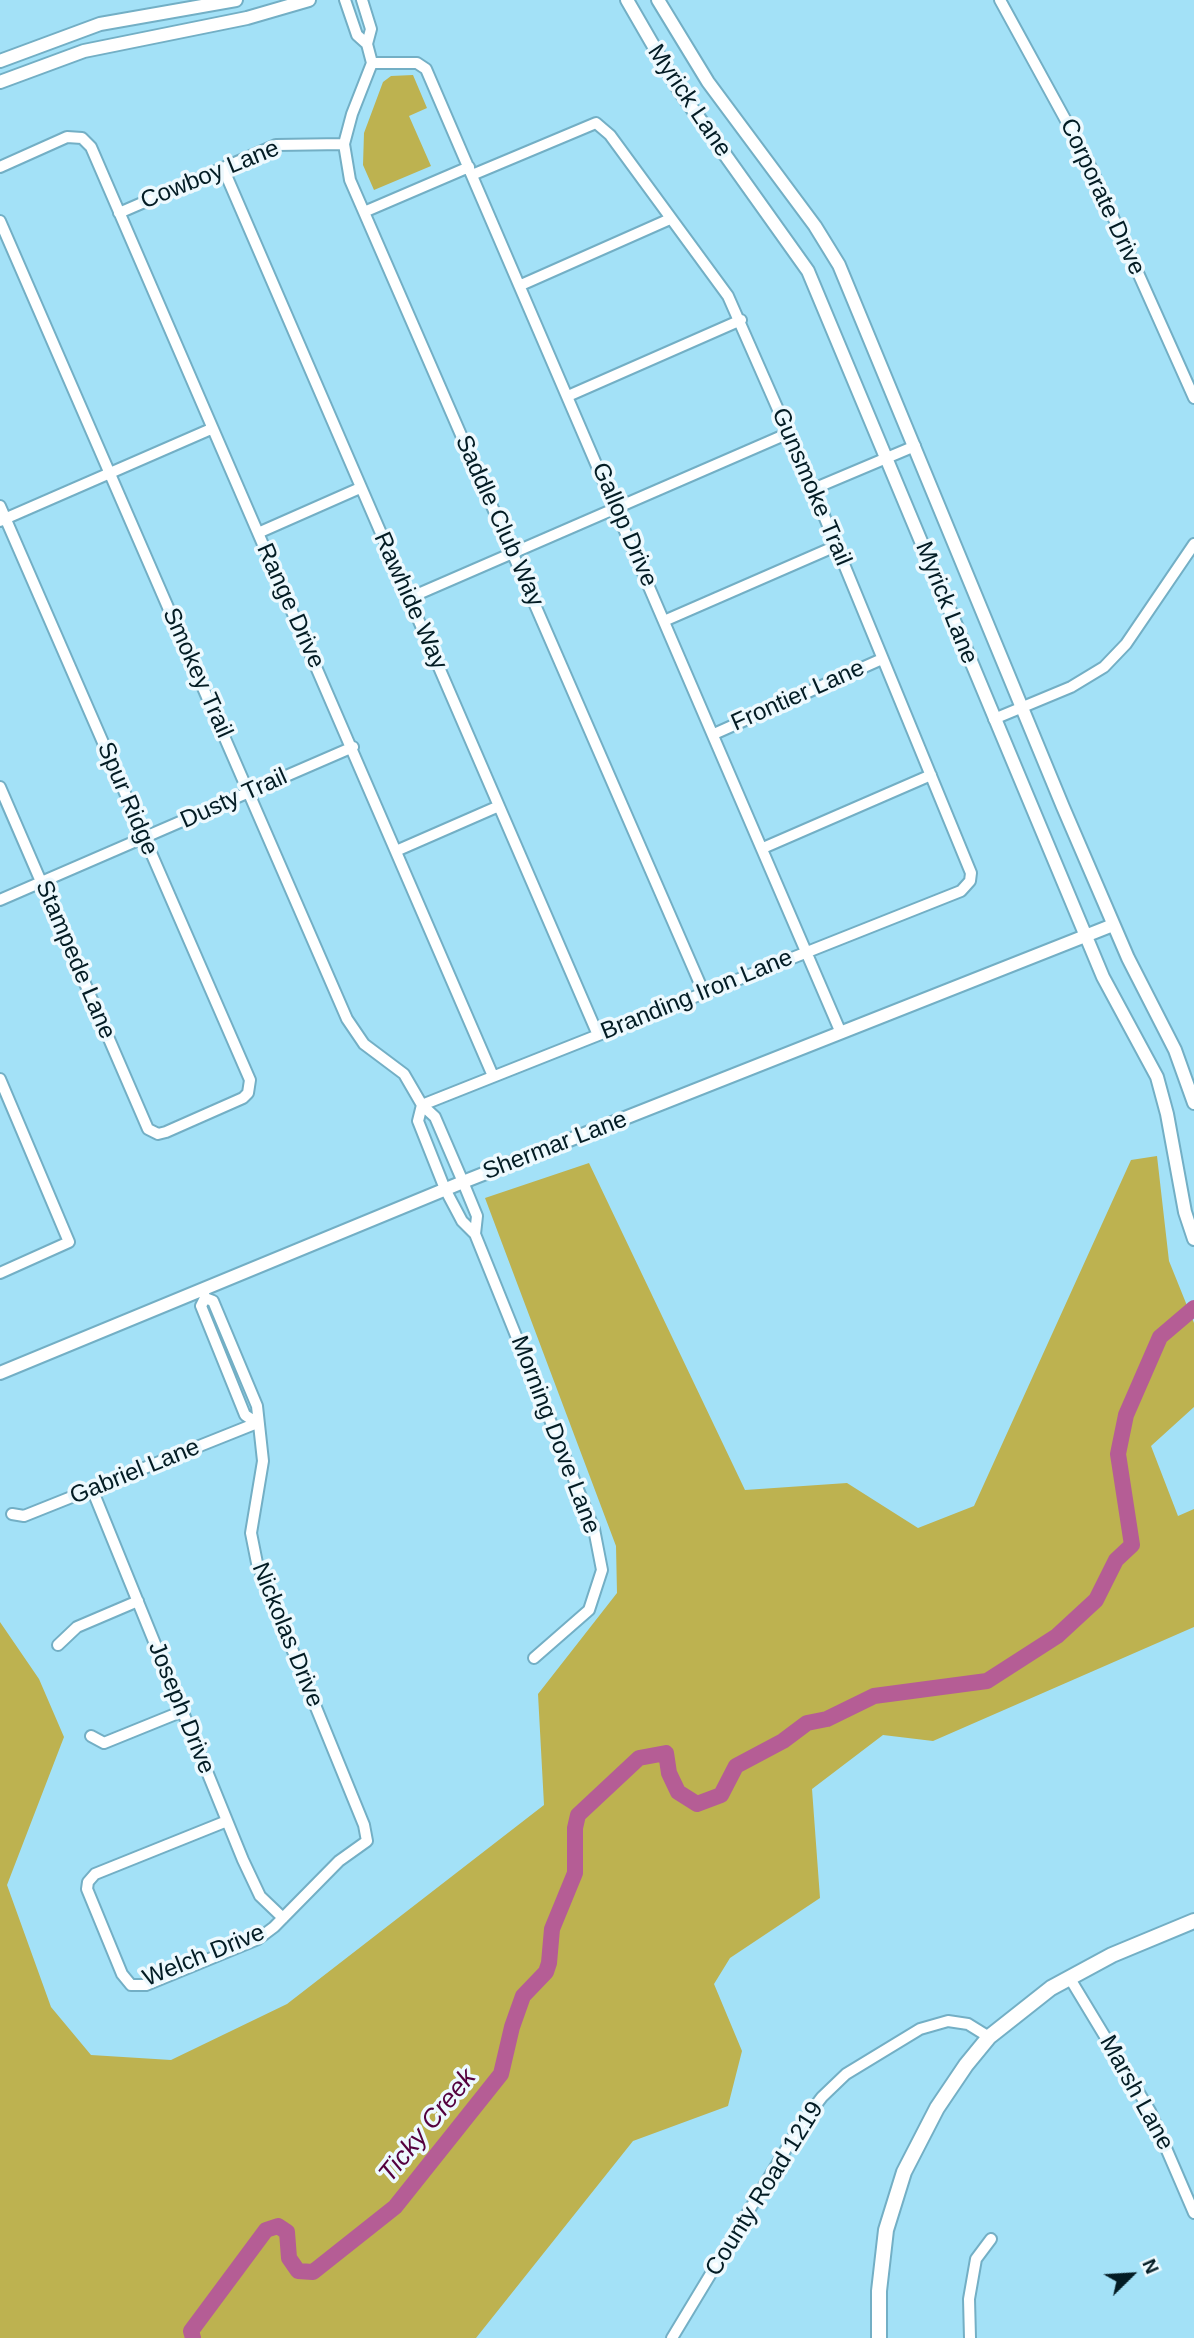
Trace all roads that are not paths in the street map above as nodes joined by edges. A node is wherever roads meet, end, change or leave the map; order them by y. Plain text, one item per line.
1 (236, 0) edge
2 (309, 0) edge
3 (345, 0) edge
4 (362, 0) edge
5 (627, 0) edge
6 (658, 0) edge
7 (1000, 0) edge
8 (367, 44) junction
9 (0, 61) edge
10 (372, 64) junction
11 (0, 82) edge
12 (344, 144) junction
13 (0, 167) edge
14 (223, 168) junction
15 (470, 171) junction
16 (364, 212) junction
17 (119, 213) junction
18 (670, 219) junction
19 (0, 220) edge
20 (521, 285) junction
21 (741, 320) junction
22 (568, 396) junction
23 (1194, 398) edge
24 (211, 429) junction
25 (789, 433) junction
26 (915, 446) junction
27 (886, 458) junction
28 (110, 474) junction
29 (360, 488) junction
30 (813, 489) junction
31 (0, 506) edge
32 (617, 507) junction
33 (3, 520) edge
34 (257, 533) junction
35 (1194, 544) edge
36 (836, 546) junction
37 (513, 553) junction
38 (409, 598) junction
39 (664, 621) junction
40 (882, 659) junction
41 (1022, 707) junction
42 (994, 719) junction
43 (714, 734) junction
44 (353, 747) junction
45 (931, 775) junction
46 (0, 787) edge
47 (249, 793) junction
48 (499, 806) junction
49 (144, 838) junction
50 (763, 848) junction
51 (396, 851) junction
52 (970, 881) joint
53 (41, 883) junction
54 (0, 900) edge
55 (1113, 925) junction
56 (1086, 936) junction
57 (807, 952) junction
58 (704, 993) junction
59 (841, 1033) junction
60 (598, 1035) junction
61 (493, 1076) junction
62 (0, 1079) edge
63 (1194, 1103) edge
64 (422, 1105) junction
65 (152, 1132) joint
66 (463, 1182) junction
67 (445, 1189) junction
68 (475, 1234) junction
69 (1194, 1239) edge
70 (0, 1273) edge
71 (204, 1295) junction
72 (0, 1373) edge
73 (257, 1423) junction
74 (92, 1489) junction
75 (12, 1514) dead end
76 (138, 1601) junction
77 (58, 1646) dead end
78 (534, 1658) dead end
79 (183, 1711) junction
80 (92, 1735) dead end
81 (227, 1821) junction
82 (367, 1841) joint
83 (283, 1918) junction
84 (1194, 1921) edge
85 (1069, 1977) junction
86 (989, 2037) junction
87 (1194, 2213) edge
88 (991, 2239) dead end
89 (672, 2338) edge
90 (879, 2338) edge
91 (970, 2338) edge

1 - 9 street
2 - 11 street
3 - 8 street
4 - 8 street
5 - 27 street, Myrick Lane
6 - 26 street, Myrick Lane
7 - 23 street, Corporate Drive
8 - 10 street
10 - 12 street, Saddle Club Way
10 - 15 street, Gallop Drive
12 - 14 street, Cowboy Lane
12 - 16 street, Saddle Club Way
13 - 17 street, Range Drive
14 - 17 street, Cowboy Lane
14 - 29 street, Rawhide Way
15 - 16 street
15 - 18 street, Gunsmoke Trail
15 - 20 street, Gallop Drive
16 - 37 street, Saddle Club Way
17 - 24 street, Range Drive
18 - 20 street
18 - 21 street, Gunsmoke Trail
19 - 28 street, Smokey Trail
20 - 22 street, Gallop Drive
21 - 22 street
21 - 25 street, Gunsmoke Trail
22 - 32 street, Gallop Drive
24 - 28 street
24 - 34 street, Range Drive
25 - 30 street, Gunsmoke Trail
25 - 32 street
26 - 27 street
26 - 41 street, Myrick Lane
27 - 30 street
27 - 42 street, Myrick Lane
28 - 33 street
28 - 47 street, Smokey Trail
29 - 34 street
29 - 38 street, Rawhide Way
30 - 36 street, Gunsmoke Trail
31 - 33 street, Spur Ridge
32 - 37 street
32 - 39 street, Gallop Drive
33 - 49 street, Spur Ridge
34 - 44 street, Range Drive
35 - 41 street
36 - 39 street
36 - 40 street, Gunsmoke Trail
37 - 38 street
37 - 58 street, Saddle Club Way
38 - 48 street, Rawhide Way
39 - 43 street, Gallop Drive
40 - 43 street, Frontier Lane
40 - 45 street, Gunsmoke Trail
41 - 42 street
41 - 55 street, Myrick Lane
42 - 56 street, Myrick Lane
43 - 50 street, Gallop Drive
44 - 47 street, Dusty Trail
44 - 51 street, Range Drive
45 - 50 street
45 - 52 street, Gunsmoke Trail
46 - 53 street, Stampede Lane
47 - 49 street, Dusty Trail
47 - 64 street, Smokey Trail
48 - 51 street
48 - 60 street, Rawhide Way
49 - 53 street, Dusty Trail
49 - 65 street, Spur Ridge
50 - 57 street, Gallop Drive
51 - 61 street, Range Drive
52 - 57 street, Branding Iron Lane
53 - 54 street, Dusty Trail
53 - 65 street, Stampede Lane
55 - 56 street, Shermar Lane
55 - 63 street, Myrick Lane
56 - 59 street, Shermar Lane
56 - 69 street, Myrick Lane
57 - 58 street, Branding Iron Lane
57 - 59 street, Gallop Drive
58 - 60 street, Branding Iron Lane
59 - 66 street, Shermar Lane
60 - 61 street, Branding Iron Lane
61 - 64 street, Branding Iron Lane
62 - 70 street
64 - 66 street, Smokey Trail
64 - 67 street, Smokey Trail
66 - 67 street, Shermar Lane
66 - 68 street, Morning Dove Lane
67 - 68 street, Morning Dove Lane
67 - 71 street, Shermar Lane
68 - 78 street, Morning Dove Lane
71 - 72 street, Shermar Lane
71 - 73 street, Nickolas Drive
73 - 74 street, Gabriel Lane
73 - 82 street, Nickolas Drive
74 - 75 street, Gabriel Lane
74 - 76 street, Joseph Drive
76 - 77 street
76 - 79 street, Joseph Drive
79 - 80 street
79 - 81 street, Joseph Drive
81 - 83 street, Joseph Drive
81 - 83 street, Welch Drive
82 - 83 street, Welch Drive
84 - 85 main road
85 - 86 main road
85 - 87 street, Marsh Lane
86 - 89 street, County Road 1219
86 - 90 main road
88 - 91 street

